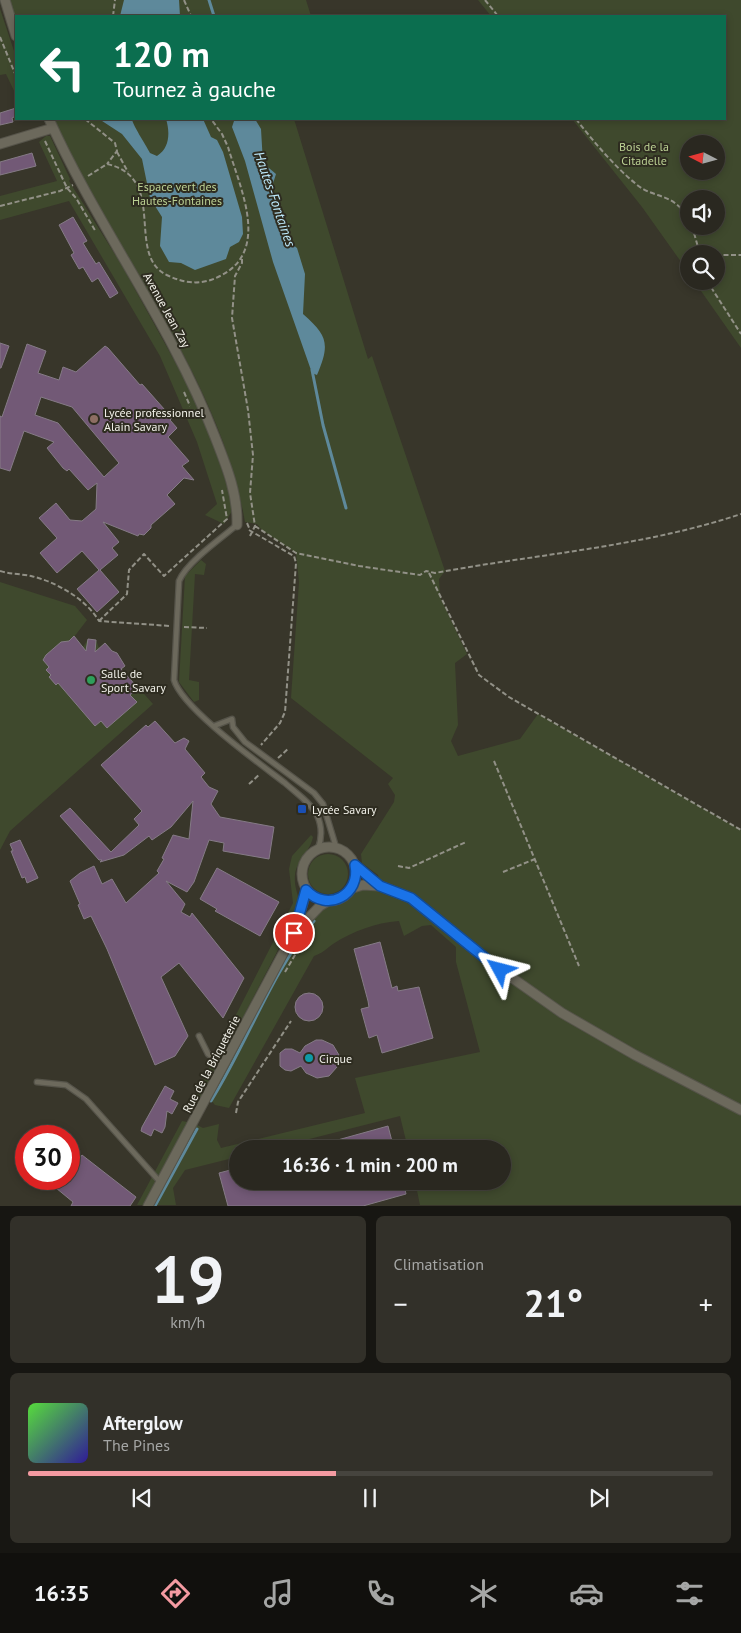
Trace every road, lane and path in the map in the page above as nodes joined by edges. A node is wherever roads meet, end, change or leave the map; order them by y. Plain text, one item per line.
1 (5, 0) edge
2 (116, 0) edge
3 (184, 0) edge
4 (485, 0) edge
5 (113, 15) edge
6 (191, 15) edge
7 (497, 15) edge
8 (15, 33) edge
9 (0, 37) edge
10 (15, 74) edge
11 (49, 120) edge
12 (86, 120) edge
13 (211, 120) edge
14 (577, 120) edge
15 (53, 128) junction
16 (39, 133) junction
17 (0, 144) edge
18 (116, 151) junction
19 (107, 164) junction
20 (128, 172) junction
21 (78, 181) junction
22 (67, 188) junction
23 (0, 206) edge
24 (680, 209) edge
25 (96, 232) dead end
26 (725, 255) edge
27 (741, 255) edge
28 (242, 259) junction
29 (234, 267) junction
30 (237, 272) junction
31 (713, 290) edge
32 (741, 334) edge
33 (184, 391) dead end
34 (192, 409) dead end
35 (222, 490) dead end
36 (741, 514) edge
37 (237, 524) joint
38 (256, 526) junction
39 (251, 531) junction
40 (250, 536) dead end
41 (141, 551) dead end
42 (144, 554) junction
43 (0, 571) edge
44 (430, 573) junction
45 (99, 620) junction
46 (176, 626) junction
47 (207, 628) dead end
48 (214, 726) junction
49 (256, 750) junction
50 (494, 761) dead end
51 (741, 830) edge
52 (466, 842) dead end
53 (336, 847) junction
54 (318, 849) junction
55 (535, 859) junction
56 (355, 865) junction
57 (398, 866) dead end
58 (503, 872) dead end
59 (380, 886) junction
60 (353, 888) junction
61 (306, 890) junction
62 (328, 901) junction
63 (294, 933) junction
64 (579, 966) dead end
65 (291, 1020) dead end
66 (199, 1036) dead end
67 (224, 1065) junction
68 (37, 1082) dead end
69 (741, 1110) edge
70 (236, 1113) dead end
71 (160, 1184) junction
72 (148, 1206) edge

1 - 8 street
2 - 5 path
3 - 6 path
4 - 7 path
9 - 10 path
11 - 15 street, Avenue Jean Zay
12 - 18 path
13 - 28 path
14 - 24 path
15 - 16 street
15 - 21 street, Avenue Jean Zay
16 - 17 street
16 - 22 path
18 - 19 path
18 - 20 path
19 - 20 path
19 - 21 path
20 - 29 path
21 - 22 path
21 - 37 street, Avenue Jean Zay
22 - 23 path
22 - 25 path
26 - 27 path
28 - 29 path
28 - 30 path
29 - 30 path
30 - 38 path
31 - 32 path
33 - 34 path
35 - 42 path
36 - 44 path
37 - 46 lane
38 - 39 path
38 - 44 path
39 - 40 path
39 - 49 path
41 - 42 path
42 - 45 path
43 - 45 path
44 - 51 path
45 - 46 path
46 - 47 path
46 - 48 lane
48 - 49 lane
48 - 54 lane
49 - 53 lane
50 - 55 path
52 - 57 path
53 - 54 street
53 - 56 street
54 - 61 street
55 - 58 path
55 - 64 path
56 - 59 street
56 - 60 street
59 - 60 street
59 - 69 street
60 - 62 street
61 - 62 street
61 - 63 street, Rue de la Briqueterie
62 - 63 street, Rue de la Briqueterie
63 - 67 street, Rue de la Briqueterie
65 - 70 path
66 - 67 lane
67 - 71 street, Rue de la Briqueterie
68 - 71 lane
71 - 72 street, Rue de la Briqueterie

